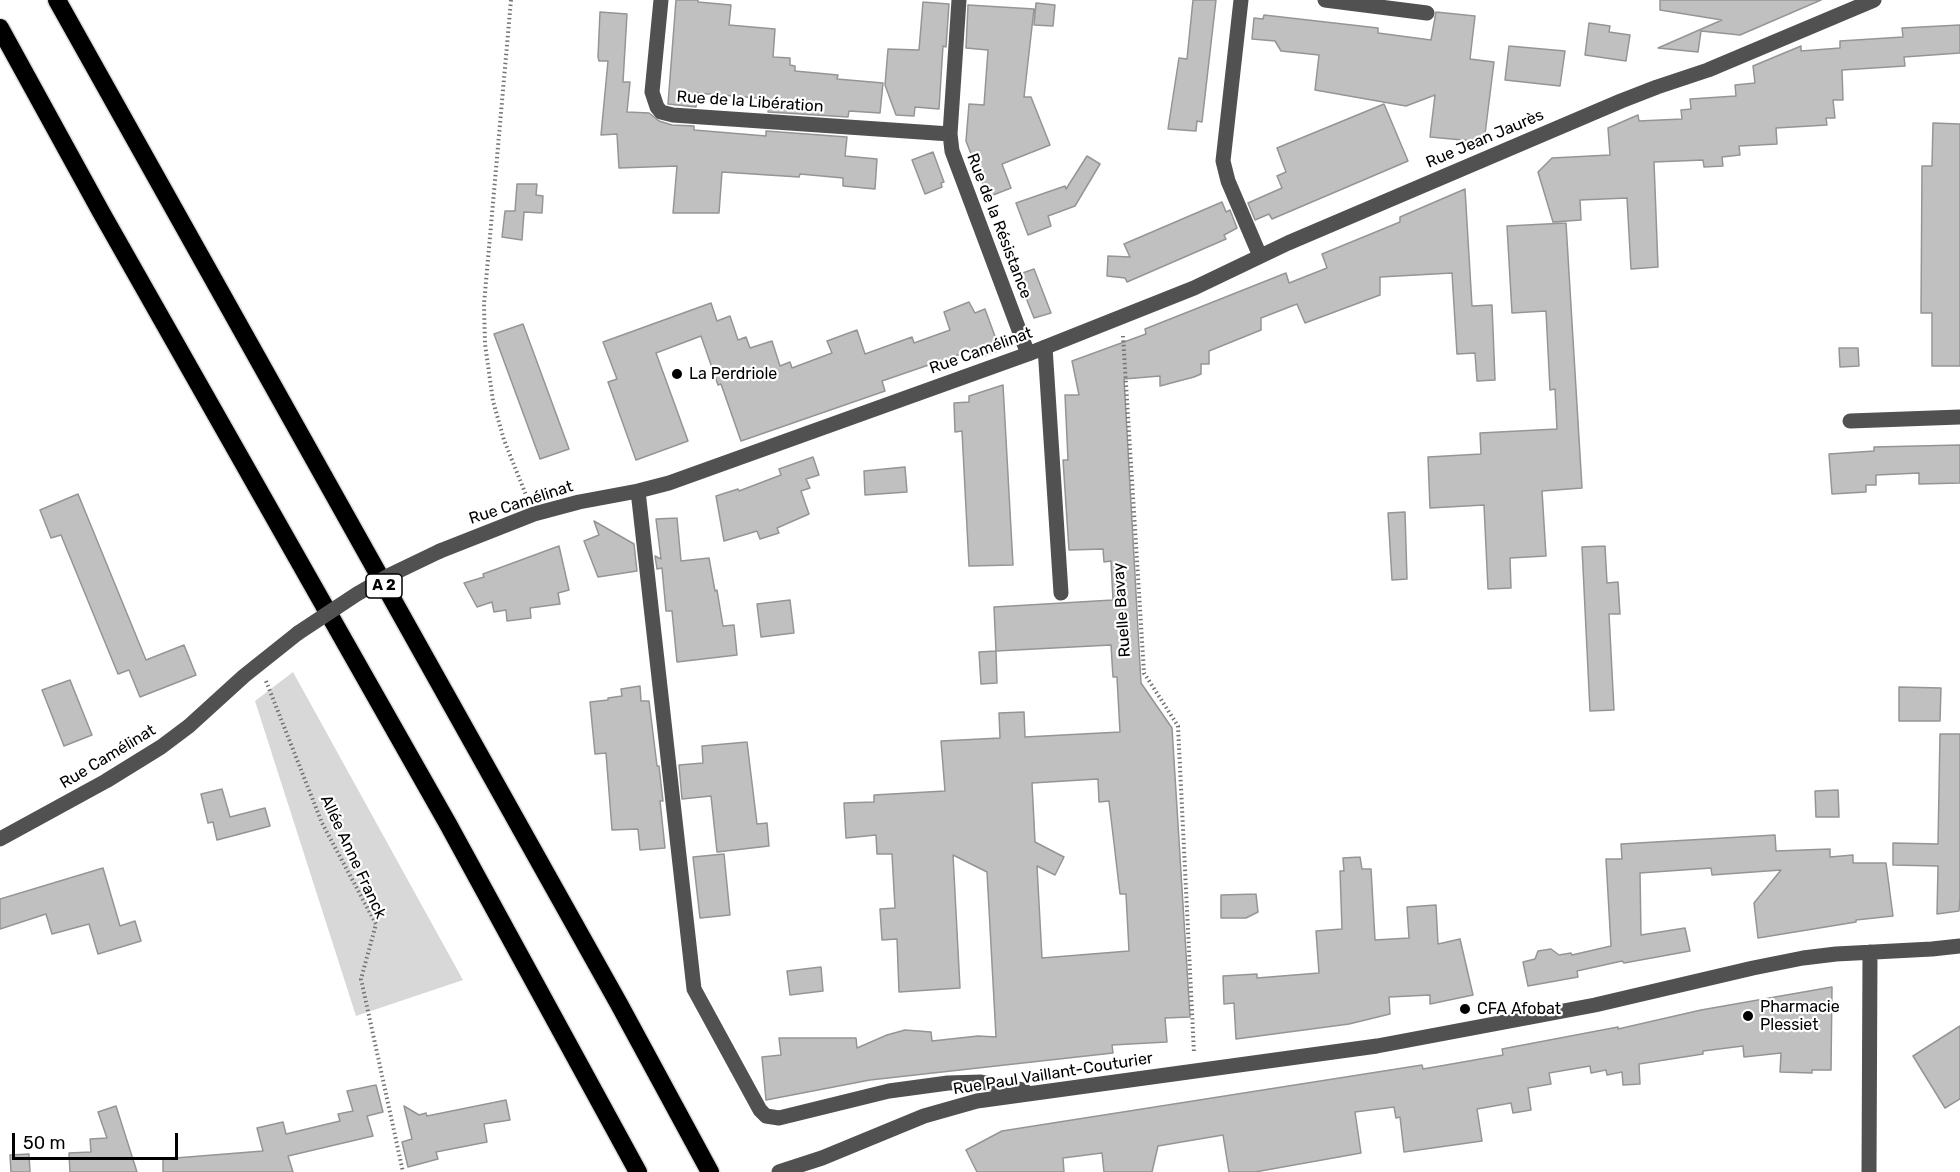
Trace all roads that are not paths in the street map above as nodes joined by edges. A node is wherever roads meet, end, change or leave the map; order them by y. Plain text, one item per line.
1 (57, 0) edge
2 (661, 0) edge
3 (959, 0) edge
4 (1241, 0) edge
5 (1325, 0) edge
6 (1872, 0) edge
7 (1427, 12) dead end
8 (0, 28) edge
9 (950, 134) junction
10 (1260, 256) junction
11 (1117, 318) joint
12 (1045, 347) junction
13 (1028, 354) junction
14 (1960, 417) edge
15 (1850, 421) dead end
16 (638, 491) junction
17 (1061, 592) dead end
18 (0, 839) edge
19 (1960, 946) edge
20 (1870, 952) junction
21 (1036, 1093) junction
22 (785, 1170) edge
23 (638, 1172) edge
24 (710, 1172) edge
25 (1869, 1172) edge

1 - 24 highway, A 2
2 - 9 street, Rue de la Libération
3 - 9 street, Rue de la Résistance
4 - 10 street
5 - 7 street
6 - 10 street, Rue Jean Jaurès
8 - 23 highway
9 - 13 street, Rue de la Résistance
10 - 11 street, Rue Jean Jaurès
11 - 12 street, Rue Camélinat
12 - 13 street, Rue Camélinat
12 - 17 street
13 - 16 street, Rue Camélinat
14 - 15 street
16 - 18 street, Rue Camélinat, bridge
16 - 21 street
19 - 20 street, Rue Paul Vaillant-Couturier
20 - 21 street, Rue Paul Vaillant-Couturier
20 - 25 street
21 - 22 street, Rue Paul Vaillant-Couturier

